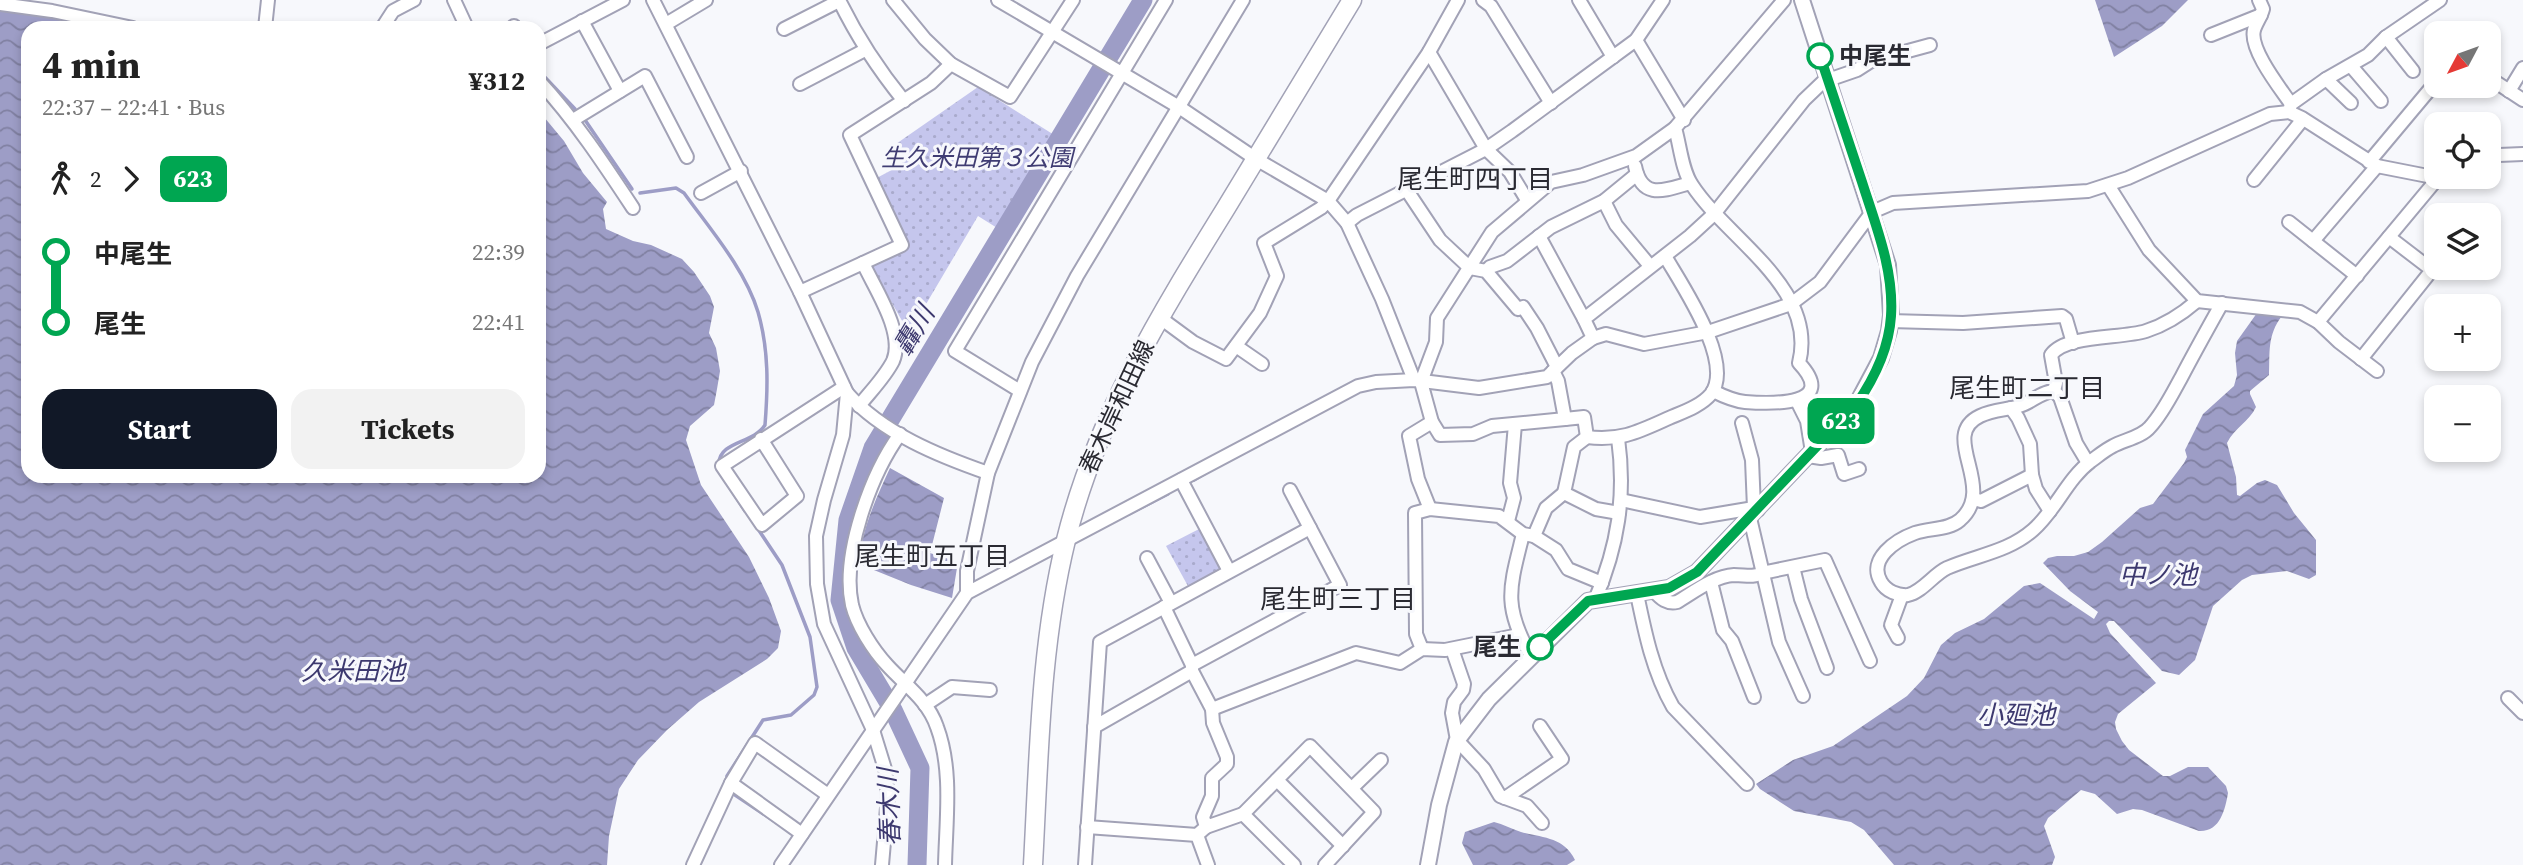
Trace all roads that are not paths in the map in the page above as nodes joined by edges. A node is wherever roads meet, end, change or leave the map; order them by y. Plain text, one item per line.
1 (268, 0) edge
2 (414, 0) edge
3 (622, 0) edge
4 (653, 0) edge
5 (706, 0) edge
6 (839, 0) edge
7 (893, 0) edge
8 (998, 0) edge
9 (1073, 0) edge
10 (1166, 0) edge
11 (1243, 0) edge
12 (1352, 0) edge
13 (1458, 0) edge
14 (1483, 0) edge
15 (1579, 0) edge
16 (1663, 0) edge
17 (1784, 0) edge
18 (1802, 0) edge
19 (2259, 0) edge
20 (2440, 0) edge
21 (457, 1) edge
22 (0, 4) edge
23 (2261, 15) junction
24 (107, 21) edge
25 (266, 21) edge
26 (387, 21) edge
27 (464, 21) edge
28 (583, 21) junction
29 (666, 24) junction
30 (784, 29) dead end
31 (1053, 33) junction
32 (2211, 35) dead end
33 (2386, 37) junction
34 (546, 40) edge
35 (1636, 40) junction
36 (1930, 45) dead end
37 (865, 50) junction
38 (1429, 52) junction
39 (1613, 57) junction
40 (951, 64) junction
41 (2351, 66) junction
42 (2523, 68) edge
43 (2413, 71) dead end
44 (1120, 73) junction
45 (1828, 79) junction
46 (2326, 79) junction
47 (800, 84) dead end
48 (2501, 86) edge
49 (546, 89) edge
50 (2509, 91) junction
51 (620, 92) junction
52 (2424, 98) edge
53 (2523, 100) edge
54 (904, 101) junction
55 (2381, 101) dead end
56 (1551, 103) junction
57 (2351, 103) dead end
58 (1179, 107) junction
59 (2290, 108) junction
60 (2303, 119) junction
61 (573, 120) junction
62 (1680, 124) junction
63 (1486, 149) junction
64 (2523, 154) edge
65 (2501, 155) edge
66 (687, 157) dead end
67 (1633, 157) junction
68 (1256, 159) junction
69 (2373, 164) junction
70 (741, 171) junction
71 (1637, 174) junction
72 (2424, 174) edge
73 (2254, 180) dead end
74 (1689, 183) junction
75 (2108, 185) junction
76 (1406, 189) junction
77 (2431, 189) edge
78 (701, 193) dead end
79 (1527, 200) junction
80 (1328, 201) junction
81 (1604, 201) junction
82 (633, 208) dead end
83 (1872, 212) junction
84 (1714, 214) junction
85 (2289, 222) dead end
86 (1346, 223) junction
87 (1539, 236) junction
88 (2389, 237) junction
89 (2313, 241) junction
90 (1665, 256) junction
91 (863, 263) junction
92 (1650, 266) junction
93 (1470, 268) junction
94 (1486, 271) junction
95 (2357, 276) junction
96 (800, 292) junction
97 (2197, 300) junction
98 (2222, 303) junction
99 (1791, 304) junction
100 (1159, 317) junction
101 (1584, 319) junction
102 (1890, 321) junction
103 (2318, 322) junction
104 (1708, 332) junction
105 (1593, 338) junction
106 (2073, 342) junction
107 (1236, 346) junction
108 (2361, 359) junction
109 (1262, 364) dead end
110 (1555, 369) junction
111 (2377, 371) dead end
112 (1418, 381) junction
113 (846, 390) junction
114 (1020, 391) junction
115 (1713, 391) junction
116 (2054, 391) junction
117 (1797, 401) junction
118 (859, 406) junction
119 (2011, 408) junction
120 (1565, 419) junction
121 (1432, 422) junction
122 (1742, 423) dead end
123 (1516, 424) junction
124 (900, 433) junction
125 (1587, 437) junction
126 (1618, 438) junction
127 (761, 439) junction
128 (1810, 454) junction
129 (2088, 463) junction
130 (1859, 469) dead end
131 (988, 473) junction
132 (2032, 475) junction
133 (1181, 480) junction
134 (1290, 490) dead end
135 (1564, 493) junction
136 (1974, 499) junction
137 (1620, 506) junction
138 (1430, 509) junction
139 (2050, 511) junction
140 (1754, 512) junction
141 (1508, 521) junction
142 (1310, 528) junction
143 (1529, 535) junction
144 (1066, 540) junction
145 (1147, 558) dead end
146 (1793, 567) junction
147 (1229, 571) junction
148 (1762, 573) junction
149 (1711, 582) junction
150 (1602, 583) junction
151 (1654, 591) junction
152 (967, 593) junction
153 (1637, 594) junction
154 (1902, 595) junction
155 (1595, 600) junction
156 (1168, 605) junction
157 (1519, 635) junction
158 (1898, 638) dead end
159 (1422, 649) junction
160 (1452, 649) junction
161 (1531, 656) junction
162 (1870, 661) dead end
163 (1192, 668) junction
164 (1827, 668) dead end
165 (906, 682) junction
166 (990, 690) dead end
167 (1802, 696) dead end
168 (1754, 697) dead end
169 (2508, 698) dead end
170 (925, 705) junction
171 (1212, 709) junction
172 (2523, 713) edge
173 (1540, 726) dead end
174 (1094, 727) junction
175 (873, 730) junction
176 (1457, 740) junction
177 (1381, 760) dead end
178 (1277, 780) junction
179 (731, 783) junction
180 (1746, 784) dead end
181 (1352, 788) junction
182 (828, 795) junction
183 (1505, 798) junction
184 (1243, 814) junction
185 (1542, 823) dead end
186 (1087, 827) junction
187 (1202, 831) junction
188 (802, 834) junction
189 (1343, 845) junction
190 (693, 865) edge
191 (781, 865) edge
192 (882, 865) edge
193 (945, 865) edge
194 (1033, 865) edge
195 (1085, 865) edge
196 (1208, 865) edge
197 (1294, 865) edge
198 (1325, 865) edge
199 (1428, 865) edge

1 - 25 street
2 - 26 street
3 - 28 street
4 - 29 street
5 - 29 street
6 - 30 street
6 - 37 street
7 - 40 street
8 - 31 street
9 - 31 street
10 - 44 street
11 - 58 street
12 - 68 main road, 春木岸和田線
13 - 38 street
14 - 56 street
15 - 39 street
16 - 35 street
17 - 62 street
18 - 45 street
19 - 23 street
20 - 33 street
21 - 27 street
22 - 24 street
23 - 32 street
23 - 59 street
28 - 34 street
28 - 51 street
29 - 70 street
31 - 40 street
31 - 44 street
33 - 41 street
33 - 43 street
35 - 39 street
35 - 62 street
36 - 45 street
37 - 47 street
37 - 54 street
38 - 63 street
38 - 80 street
39 - 56 street
40 - 54 street
41 - 46 street
41 - 55 street
42 - 50 street
44 - 58 street
44 - 114 street
45 - 83 street
45 - 84 street
46 - 57 street
46 - 59 street
48 - 50 street
49 - 61 street
50 - 53 street
51 - 61 street
51 - 66 street
52 - 69 street
54 - 91 street
56 - 63 street
58 - 68 street
58 - 114 street
59 - 60 street
59 - 75 street
60 - 69 street
60 - 73 street
61 - 82 street
62 - 67 street
62 - 74 street
63 - 76 street
63 - 79 street
64 - 65 street
67 - 71 street
67 - 79 street
68 - 80 street
68 - 100 main road, 春木岸和田線
69 - 72 street
69 - 89 street
70 - 78 street
70 - 96 street
71 - 74 street
71 - 81 street
74 - 84 street
75 - 83 street
75 - 97 street
76 - 86 street
76 - 93 street
77 - 88 street
79 - 93 street
80 - 86 street
80 - 107 street
81 - 87 street
81 - 92 street
83 - 99 street
83 - 102 street
84 - 90 street
84 - 99 street
85 - 89 street
86 - 112 street
87 - 94 street
87 - 101 street
88 - 95 street
88 - 108 street
89 - 95 street
90 - 92 street
90 - 104 street
91 - 96 street
91 - 118 street
92 - 101 street
93 - 94 street
93 - 112 street
94 - 110 street
95 - 103 street
96 - 113 street
97 - 98 street
97 - 106 street
98 - 103 street
98 - 129 street
99 - 104 street
99 - 117 street
100 - 107 street
100 - 144 main road, 春木岸和田線
101 - 105 street
102 - 106 street
102 - 128 street
103 - 108 street
104 - 105 street
104 - 115 street
105 - 110 street
106 - 116 street
107 - 109 street
108 - 111 street
110 - 112 street
110 - 120 street
112 - 121 street
112 - 133 street
113 - 118 street
113 - 127 street
113 - 175 street
114 - 131 street
115 - 117 street
115 - 126 street
116 - 119 street
116 - 129 street
117 - 128 street
118 - 124 street
119 - 132 street
119 - 136 street
120 - 123 street
120 - 125 street
121 - 123 street
121 - 138 street
122 - 140 street
123 - 141 street
124 - 131 street
124 - 165 street
125 - 126 street
125 - 135 street
126 - 137 street
127 - 127 street
128 - 130 street
128 - 140 street
129 - 139 street
131 - 152 street
132 - 136 street
132 - 139 street
133 - 144 street
133 - 147 street
134 - 142 street
135 - 137 street
135 - 143 street
136 - 154 street
137 - 140 street
137 - 150 street
138 - 141 street
138 - 159 street
139 - 154 street
140 - 148 street
140 - 151 street
141 - 143 street
142 - 147 street
142 - 163 street
143 - 150 street
143 - 157 street
144 - 152 street
144 - 194 main road, 春木岸和田線
145 - 156 street
146 - 148 street
146 - 162 street
146 - 164 street
147 - 156 street
148 - 149 street
148 - 167 street
149 - 151 street
149 - 168 street
150 - 155 street
151 - 153 street
152 - 165 street
153 - 155 street
153 - 180 street
154 - 158 street
155 - 161 street
156 - 163 street
156 - 174 street
157 - 160 street
157 - 161 street
159 - 160 street
159 - 171 street
160 - 176 street
161 - 176 street
163 - 171 street
163 - 174 street
165 - 170 street
165 - 175 street
166 - 170 street
169 - 172 street
170 - 193 street
171 - 187 street
173 - 183 street
174 - 186 street
175 - 182 street
175 - 192 street
176 - 183 street
176 - 199 street
177 - 181 street
178 - 181 street
178 - 184 street
178 - 189 street
179 - 182 street
179 - 188 street
179 - 190 street
181 - 189 street
182 - 188 street
183 - 185 street
184 - 187 street
184 - 197 street
186 - 187 street
186 - 195 street
187 - 196 street
188 - 191 street
189 - 198 street

